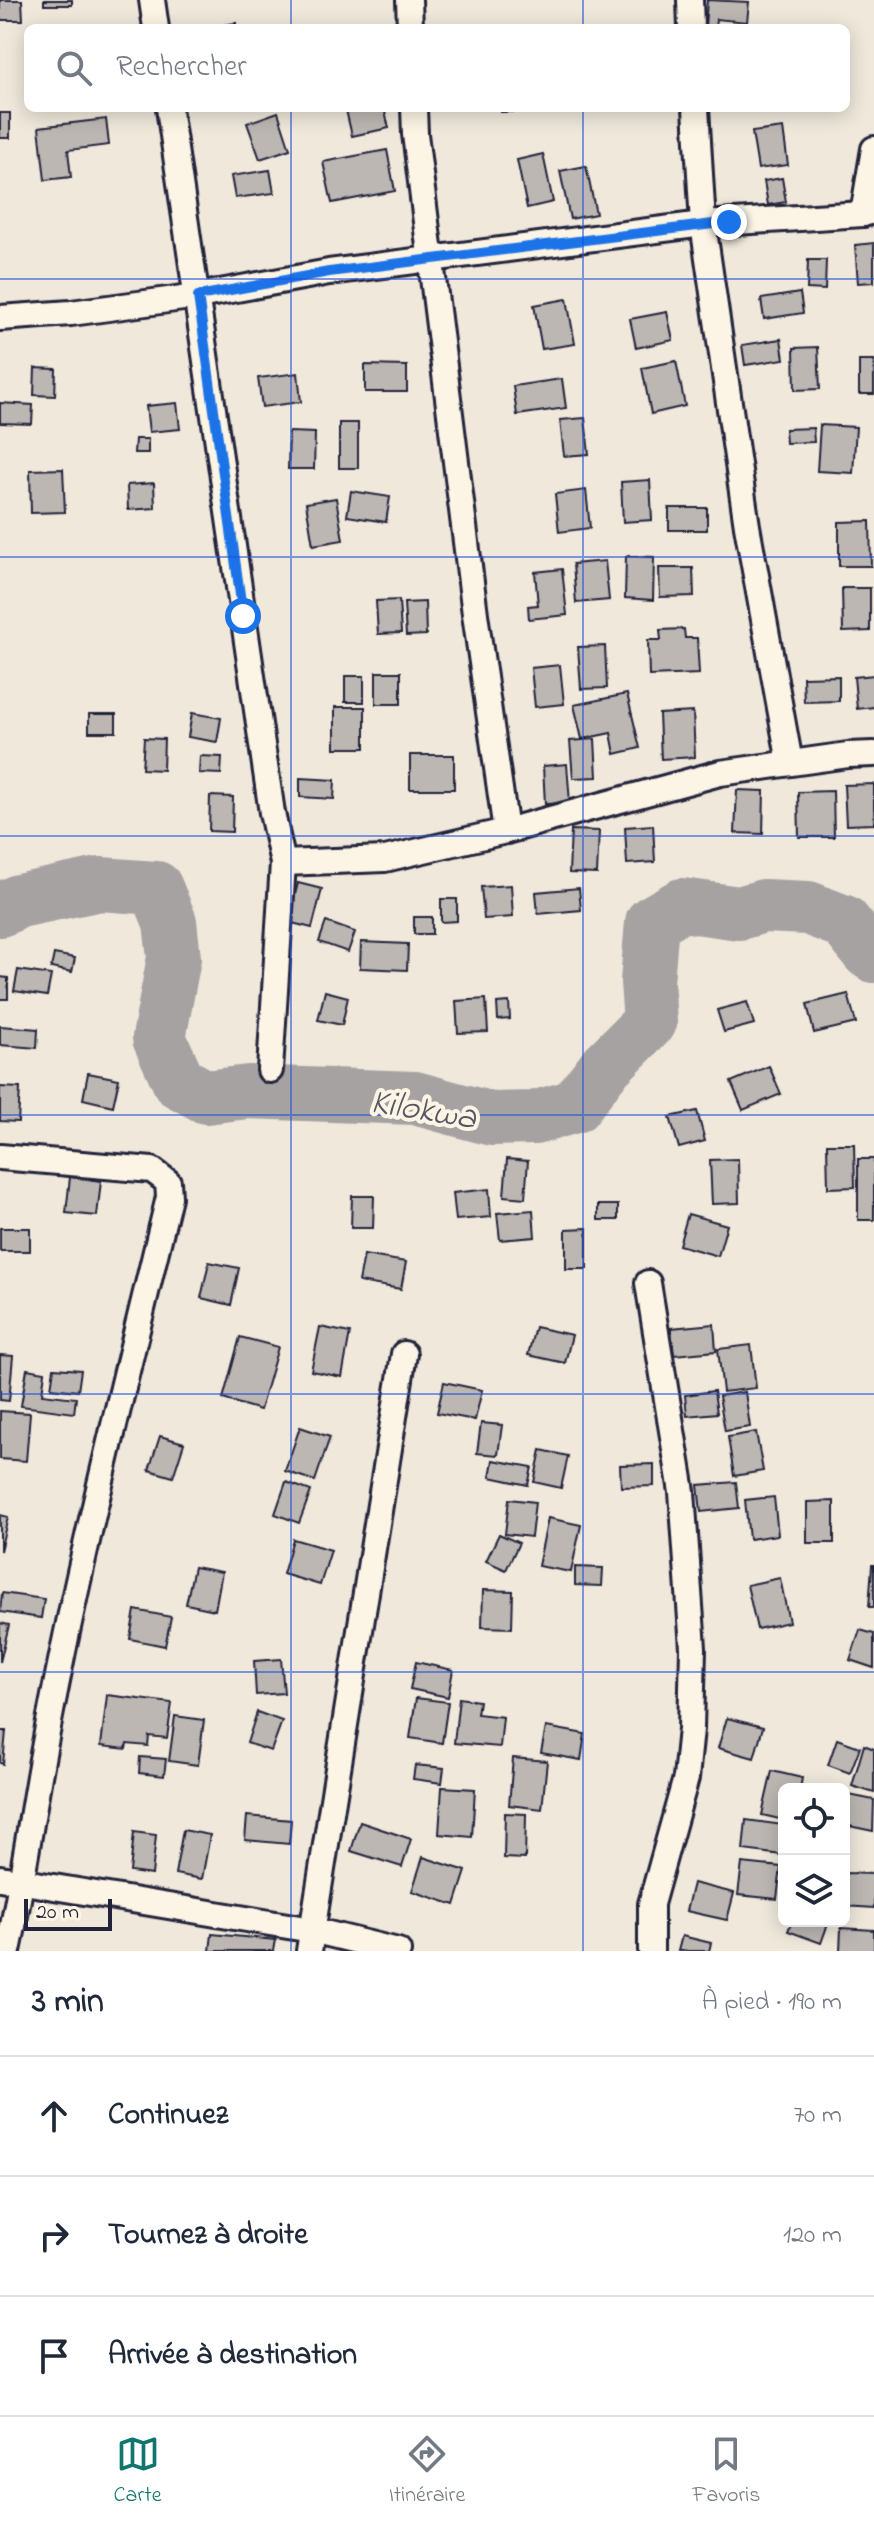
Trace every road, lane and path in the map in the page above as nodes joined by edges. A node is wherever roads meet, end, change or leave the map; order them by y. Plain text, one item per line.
1 (152, 0) edge
2 (409, 0) edge
3 (690, 0) edge
4 (155, 24) edge
5 (410, 24) edge
6 (691, 24) edge
7 (170, 112) edge
8 (414, 112) edge
9 (696, 112) edge
10 (874, 149) edge
11 (869, 213) edge
12 (703, 224) junction
13 (432, 259) junction
14 (198, 296) junction
15 (0, 318) edge
16 (874, 754) edge
17 (790, 763) junction
18 (506, 831) junction
19 (283, 863) junction
20 (270, 1070) dead end
21 (0, 1157) edge
22 (648, 1283) dead end
23 (404, 1354) dead end
24 (11, 1879) edge
25 (310, 1940) edge
26 (8, 1951) edge
27 (398, 1951) edge
28 (651, 1951) edge

1 - 4 street
2 - 5 street
3 - 6 street
7 - 14 street
8 - 13 street
9 - 12 street
10 - 11 street
11 - 12 street
12 - 13 street
12 - 17 street
13 - 14 street
13 - 18 street
14 - 15 street
14 - 19 street
16 - 17 street
17 - 18 street
18 - 19 street
19 - 20 street
21 - 24 street
22 - 28 street
23 - 25 street
24 - 25 street
24 - 26 street
25 - 27 street

